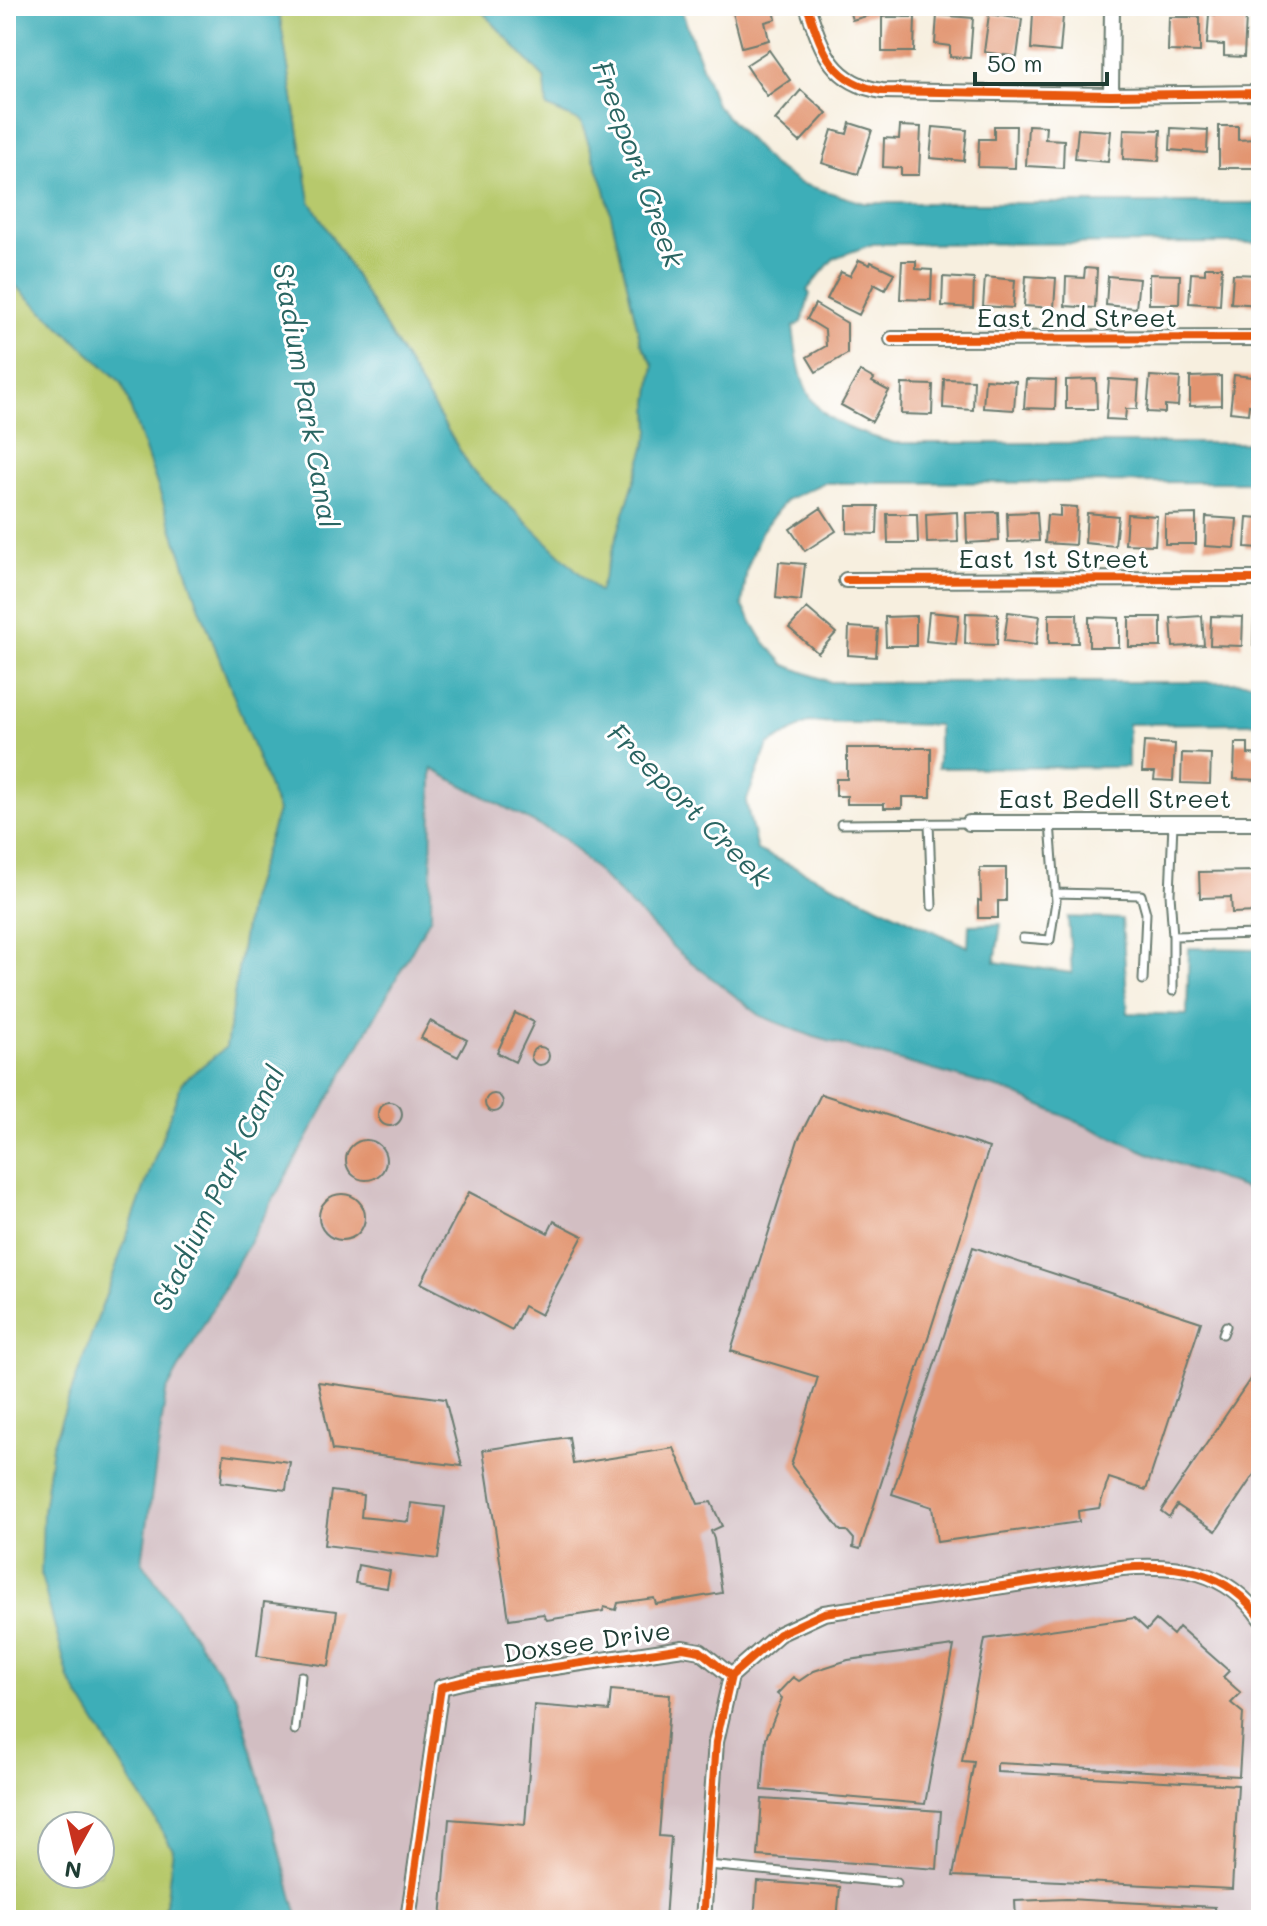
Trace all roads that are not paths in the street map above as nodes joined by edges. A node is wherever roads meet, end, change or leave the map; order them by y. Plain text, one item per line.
1 (807, 6) edge
2 (1112, 6) edge
3 (1261, 93) edge
4 (1111, 95) junction
5 (1261, 338) edge
6 (892, 339) dead end
7 (1261, 579) edge
8 (846, 580) dead end
9 (929, 823) junction
10 (969, 823) joint
11 (1050, 823) junction
12 (1173, 823) junction
13 (1261, 823) edge
14 (841, 824) dead end
15 (1055, 893) junction
16 (932, 906) dead end
17 (1261, 934) edge
18 (1173, 936) junction
19 (1023, 938) dead end
20 (1143, 980) dead end
21 (1173, 991) dead end
22 (1261, 1619) edge
23 (301, 1676) dead end
24 (731, 1676) junction
25 (295, 1730) dead end
26 (707, 1865) junction
27 (897, 1883) dead end
28 (408, 1920) edge
29 (703, 1920) edge

1 - 4 street
2 - 4 street
3 - 4 street
5 - 6 street, East 2nd Street
7 - 8 street, East 1st Street
9 - 10 lane
9 - 14 lane
9 - 16 lane
10 - 11 street, East Bedell Street
11 - 12 street, East Bedell Street
11 - 15 lane
12 - 13 street, East Bedell Street
12 - 18 lane
15 - 19 lane
15 - 20 lane
17 - 18 lane
18 - 21 lane
22 - 24 street
23 - 25 lane
24 - 26 street
24 - 28 street, Doxsee Drive
26 - 27 lane
26 - 29 street

